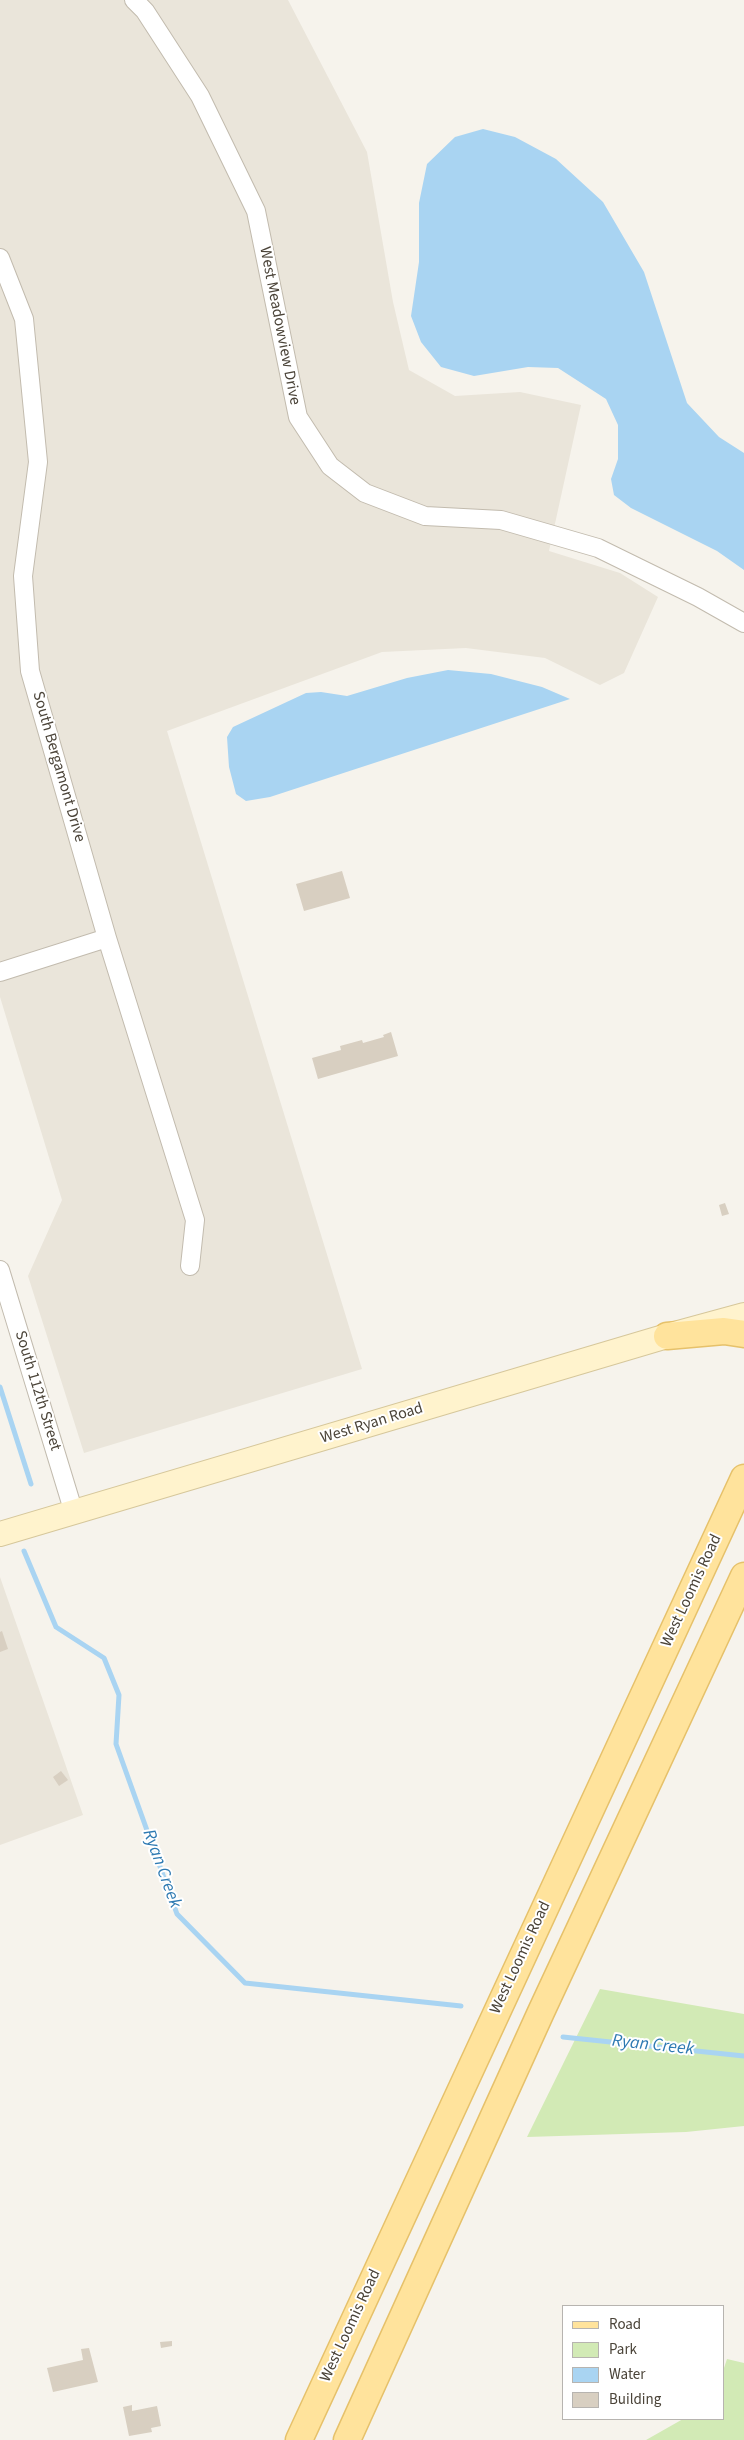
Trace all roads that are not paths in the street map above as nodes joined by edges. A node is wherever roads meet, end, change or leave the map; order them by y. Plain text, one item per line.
1 (134, 0) edge
2 (0, 258) edge
3 (744, 623) edge
4 (107, 938) junction
5 (0, 972) edge
6 (190, 1266) dead end
7 (0, 1270) edge
8 (744, 1315) edge
9 (744, 1334) edge
10 (667, 1336) junction
11 (744, 1478) edge
12 (74, 1513) junction
13 (0, 1534) edge
14 (744, 1576) edge
15 (589, 1810) junction
16 (627, 1826) junction
17 (299, 2440) edge
18 (347, 2440) edge

1 - 3 street, West Meadowview Drive
2 - 4 street, South Bergamont Drive
4 - 5 street
4 - 6 street, South Bergamont Drive
7 - 12 street, South 112th Street
8 - 10 street, West Ryan Road
9 - 10 main road
10 - 12 street, West Ryan Road
11 - 15 main road, West Loomis Road
12 - 13 street, West Ryan Road
14 - 16 main road
15 - 16 main road
15 - 17 main road, West Loomis Road
16 - 18 main road

